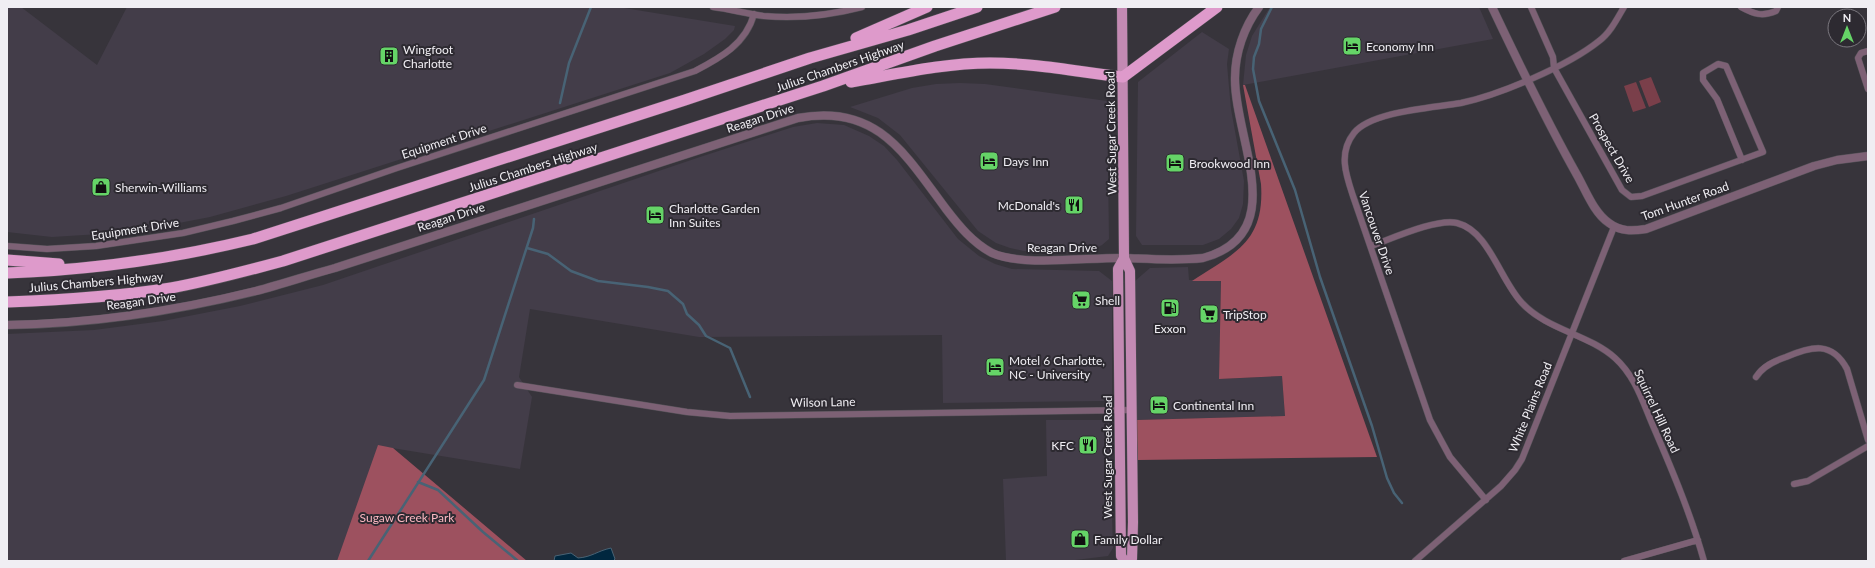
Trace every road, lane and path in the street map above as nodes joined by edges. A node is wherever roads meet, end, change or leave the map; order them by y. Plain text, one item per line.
1 (713, 7) edge
2 (862, 7) edge
3 (926, 7) edge
4 (977, 7) edge
5 (1055, 7) edge
6 (1122, 7) edge
7 (1217, 7) edge
8 (1259, 7) edge
9 (1492, 7) edge
10 (1531, 7) edge
11 (1624, 7) edge
12 (1741, 7) edge
13 (1778, 7) edge
14 (754, 14) junction
15 (1868, 50) edge
16 (810, 58) junction
17 (1554, 68) junction
18 (1123, 77) junction
19 (1527, 80) junction
20 (823, 86) junction
21 (1868, 89) edge
22 (1868, 156) edge
23 (1742, 160) junction
24 (1614, 227) junction
25 (7, 246) edge
26 (1370, 246) junction
27 (1124, 258) junction
28 (7, 260) edge
29 (120, 265) junction
30 (7, 273) edge
31 (7, 302) edge
32 (7, 325) edge
33 (1572, 334) junction
34 (1756, 377) dead end
35 (517, 385) dead end
36 (1120, 410) junction
37 (1131, 410) junction
38 (1868, 440) edge
39 (1868, 446) edge
40 (1794, 484) dead end
41 (1486, 500) junction
42 (1698, 540) junction
43 (1125, 561) edge
44 (1129, 561) edge
45 (1416, 561) edge
46 (1624, 561) edge
47 (1704, 561) edge

1 - 14 street
2 - 14 street
3 - 16 highway
4 - 16 highway, Julius Chambers Highway
5 - 20 highway, Julius Chambers Highway
6 - 18 main road, West Sugar Creek Road
7 - 18 highway
8 - 27 street, Reagan Drive
9 - 19 street
10 - 17 street, Prospect Drive
11 - 17 street
12 - 13 street
14 - 25 street, Equipment Drive
15 - 21 street
16 - 29 highway, Julius Chambers Highway
17 - 19 street
17 - 23 street, Prospect Drive
18 - 20 highway
18 - 27 main road, West Sugar Creek Road
19 - 24 street
19 - 26 street, Vancouver Drive
20 - 31 highway, Julius Chambers Highway
22 - 24 street, Tom Hunter Road
23 - 23 street, Prospect Drive
24 - 33 street, White Plains Road
26 - 33 street, Squirrel Hill Road
26 - 41 street, Vancouver Drive
27 - 32 street, Reagan Drive
27 - 36 main road, West Sugar Creek Road
27 - 37 main road, West Sugar Creek Road
28 - 29 highway
29 - 30 highway, Julius Chambers Highway
33 - 41 street, White Plains Road
33 - 42 street, Squirrel Hill Road
34 - 38 street
35 - 36 street, Wilson Lane
36 - 37 street, Wilson Lane
36 - 43 main road, West Sugar Creek Road
37 - 44 main road, West Sugar Creek Road
39 - 40 street
41 - 45 street, White Plains Road
42 - 46 street
42 - 47 street, Squirrel Hill Road

